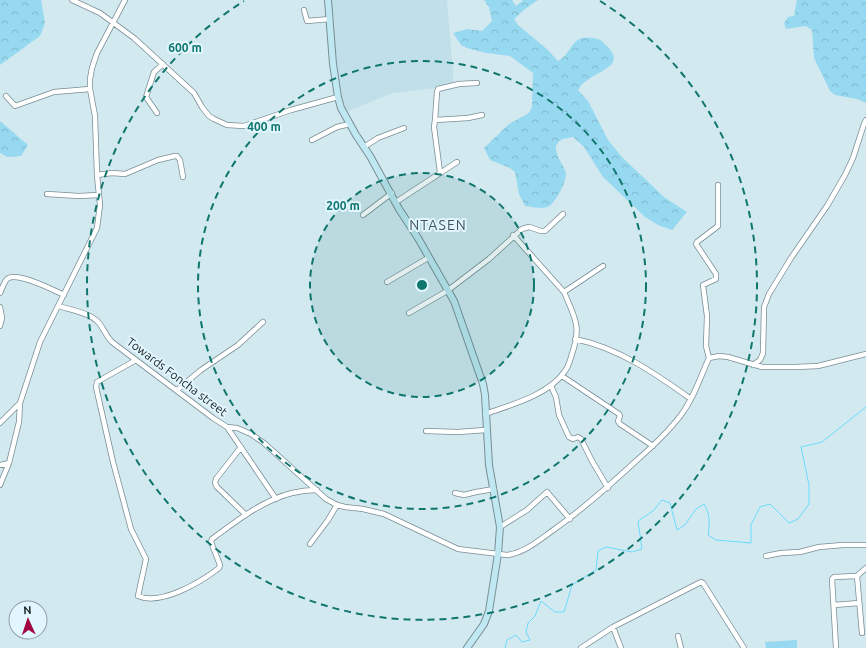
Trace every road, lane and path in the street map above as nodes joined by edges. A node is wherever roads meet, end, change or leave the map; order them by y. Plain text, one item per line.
1 (72, 0) edge
2 (125, 0) edge
3 (328, 0) edge
4 (304, 10) dead end
5 (330, 19) junction
6 (114, 22) junction
7 (163, 64) junction
8 (477, 83) dead end
9 (90, 89) junction
10 (6, 96) dead end
11 (338, 97) junction
12 (157, 113) dead end
13 (482, 115) dead end
14 (435, 120) junction
15 (866, 120) edge
16 (350, 124) junction
17 (404, 128) dead end
18 (312, 140) dead end
19 (364, 147) junction
20 (457, 162) dead end
21 (440, 172) junction
22 (97, 174) junction
23 (183, 177) dead end
24 (718, 185) dead end
25 (47, 194) dead end
26 (392, 194) junction
27 (99, 195) junction
28 (396, 202) junction
29 (563, 214) dead end
30 (363, 215) dead end
31 (513, 235) junction
32 (428, 258) junction
33 (603, 266) dead end
34 (387, 282) dead end
35 (447, 291) junction
36 (564, 292) junction
37 (0, 293) edge
38 (64, 295) junction
39 (59, 306) junction
40 (0, 307) edge
41 (409, 313) dead end
42 (264, 322) dead end
43 (0, 326) edge
44 (575, 339) junction
45 (866, 354) edge
46 (709, 358) junction
47 (136, 360) junction
48 (753, 365) junction
49 (562, 376) junction
50 (551, 386) junction
51 (177, 390) junction
52 (691, 399) junction
53 (20, 403) junction
54 (485, 414) junction
55 (0, 422) edge
56 (227, 427) junction
57 (486, 430) junction
58 (426, 431) dead end
59 (653, 446) junction
60 (241, 448) junction
61 (9, 463) junction
62 (0, 465) edge
63 (0, 485) edge
64 (608, 488) junction
65 (494, 489) junction
66 (317, 490) junction
67 (455, 493) dead end
68 (276, 499) junction
69 (337, 505) junction
70 (246, 514) junction
71 (570, 519) junction
72 (500, 527) junction
73 (310, 544) dead end
74 (866, 545) edge
75 (498, 554) junction
76 (766, 556) dead end
77 (866, 568) edge
78 (857, 576) junction
79 (859, 603) junction
80 (834, 605) junction
81 (614, 627) junction
82 (862, 633) dead end
83 (678, 636) dead end
84 (467, 648) edge
85 (581, 648) edge
86 (622, 648) edge
87 (681, 648) edge
88 (744, 648) edge
89 (836, 648) edge

1 - 6 street
2 - 6 street
3 - 5 street
4 - 5 street
5 - 11 street
6 - 7 street
6 - 9 street
7 - 11 street
7 - 12 street
8 - 14 street
9 - 10 street
9 - 22 street
11 - 16 street
13 - 14 street
14 - 21 street
15 - 48 street
16 - 18 street
16 - 19 street
17 - 19 street
19 - 26 street
20 - 21 street
21 - 28 street
22 - 23 street
22 - 27 street
24 - 46 street
25 - 27 street
26 - 28 street
26 - 30 street
27 - 38 street
28 - 32 street
29 - 31 street
31 - 35 street
31 - 36 street
32 - 34 street
32 - 35 street
33 - 36 street
35 - 41 street
35 - 54 street
36 - 44 street
37 - 38 street
38 - 39 street
39 - 47 street, Towards Foncha street
39 - 53 street
40 - 43 street
42 - 51 street
44 - 49 street
44 - 52 street
45 - 48 street
46 - 48 street
46 - 52 street, Towards Foncha street
47 - 51 street, Towards Foncha street
47 - 70 street
49 - 50 street
49 - 59 street
50 - 54 street
50 - 64 street
51 - 56 street, Towards Foncha street
52 - 59 street, Towards Foncha street
53 - 55 street
53 - 61 street
54 - 57 street
56 - 60 street
56 - 66 street, Towards Foncha street
57 - 58 street
57 - 65 street
59 - 64 street, Towards Foncha street
60 - 68 street
60 - 70 street
61 - 62 street
61 - 63 street
64 - 71 street, Towards Foncha street
65 - 67 street
65 - 72 street
66 - 68 street
66 - 69 street, Towards Foncha street
68 - 70 street
69 - 73 street
69 - 75 street, Towards Foncha street
71 - 72 street
71 - 75 street, Towards Foncha street
72 - 75 street
74 - 76 street
75 - 84 street
77 - 78 street
78 - 79 street
78 - 80 street
79 - 80 street
79 - 82 street
80 - 89 street
81 - 85 street
81 - 86 street
81 - 88 street
83 - 87 street

